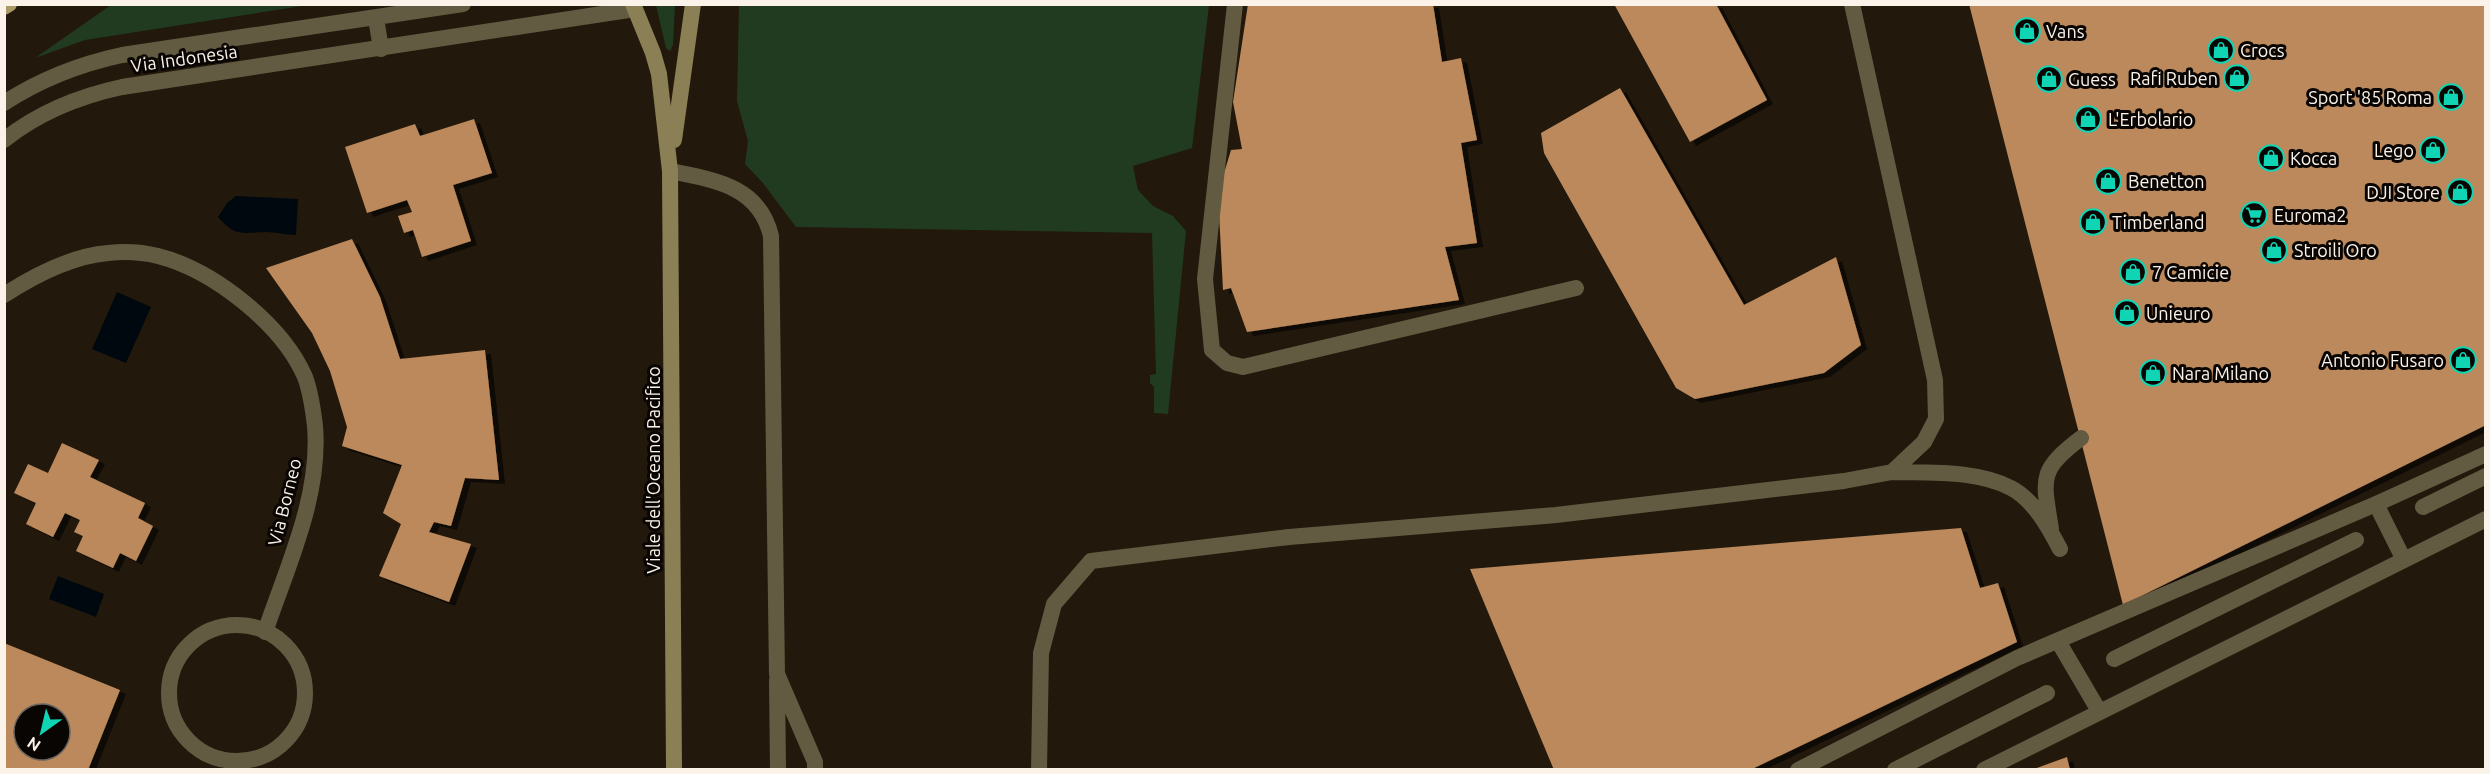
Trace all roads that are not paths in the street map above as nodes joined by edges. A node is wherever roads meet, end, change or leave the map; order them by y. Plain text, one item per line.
1 (9, 4) edge
2 (463, 4) edge
3 (693, 4) edge
4 (1235, 4) edge
5 (1852, 4) edge
6 (4, 7) edge
7 (634, 7) edge
8 (376, 18) junction
9 (381, 49) junction
10 (4, 103) edge
11 (4, 140) edge
12 (670, 171) junction
13 (1576, 288) dead end
14 (4, 296) edge
15 (2081, 438) dead end
16 (2486, 454) edge
17 (1892, 472) junction
18 (2486, 476) edge
19 (2376, 504) junction
20 (2423, 507) dead end
21 (2486, 519) edge
22 (2051, 532) junction
23 (2356, 540) dead end
24 (2060, 549) dead end
25 (2404, 560) junction
26 (265, 632) junction
27 (2058, 641) junction
28 (2115, 659) dead end
29 (777, 674) junction
30 (2047, 693) dead end
31 (2099, 711) junction
32 (674, 770) edge
33 (778, 770) edge
34 (815, 770) edge
35 (1039, 770) edge
36 (1798, 770) edge
37 (1895, 770) edge
38 (1984, 770) edge

1 - 6 main road
2 - 8 street, Via Indonesia
3 - 12 main road
4 - 13 street
5 - 17 street
7 - 9 street, Via Indonesia
7 - 12 main road
8 - 9 street
8 - 10 street, Via Indonesia
9 - 11 street, Via Indonesia
12 - 29 street
12 - 32 main road, Viale dell'Oceano Pacifico
14 - 26 street, Via Borneo
15 - 22 street
16 - 19 street
17 - 22 street
17 - 35 street
18 - 20 street
19 - 25 street
19 - 27 street
21 - 25 street
22 - 24 street
23 - 28 street
25 - 31 street
26 - 26 street
27 - 31 street
27 - 36 street
29 - 33 street
29 - 34 street
30 - 37 street
31 - 38 street

